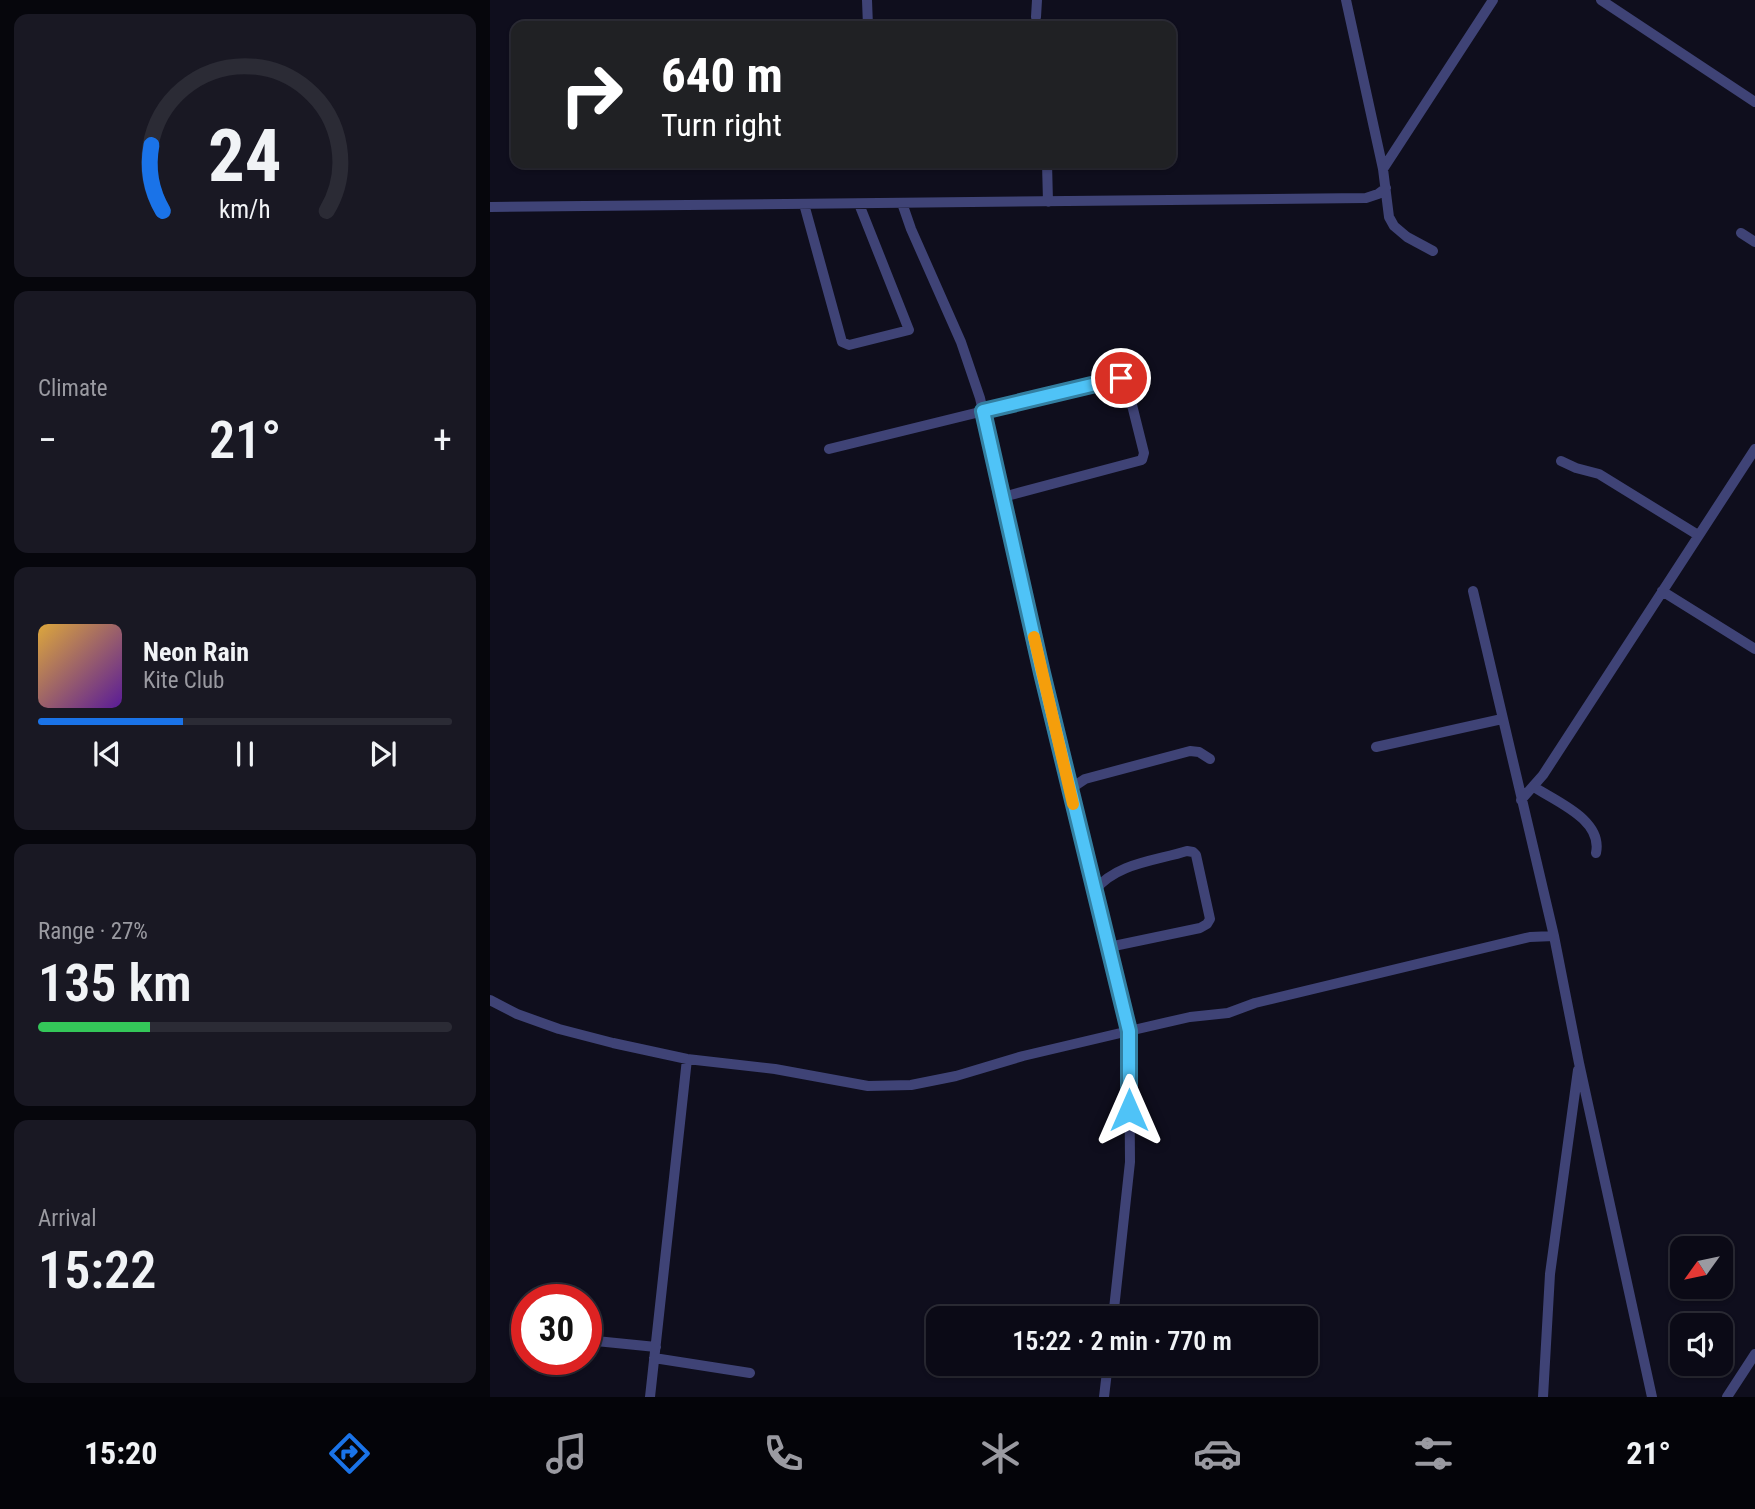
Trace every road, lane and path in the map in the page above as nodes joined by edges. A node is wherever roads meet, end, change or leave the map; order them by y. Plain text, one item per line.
1 (867, 0) edge
2 (1037, 0) edge
3 (1346, 0) edge
4 (1493, 0) edge
5 (1601, 0) edge
6 (1035, 17) dead end
7 (868, 21) edge
8 (1755, 102) edge
9 (1047, 168) edge
10 (1384, 169) junction
11 (1386, 188) junction
12 (1048, 202) junction
13 (901, 203) junction
14 (804, 204) junction
15 (859, 204) junction
16 (490, 206) edge
17 (1741, 233) dead end
18 (1755, 242) edge
19 (1433, 251) dead end
20 (983, 411) junction
21 (830, 449) dead end
22 (1755, 449) edge
23 (1561, 461) dead end
24 (1003, 497) junction
25 (1698, 535) junction
26 (1473, 591) dead end
27 (1662, 591) junction
28 (1755, 649) edge
29 (1502, 719) junction
30 (1376, 747) dead end
31 (1210, 759) dead end
32 (1534, 787) junction
33 (1070, 789) junction
34 (1521, 800) junction
35 (1596, 853) dead end
36 (1095, 890) junction
37 (1554, 936) junction
38 (1109, 947) junction
39 (490, 1000) edge
40 (1129, 1031) junction
41 (687, 1059) junction
42 (1579, 1063) junction
43 (1114, 1306) edge
44 (602, 1343) edge
45 (655, 1353) junction
46 (1755, 1354) edge
47 (750, 1373) dead end
48 (1106, 1376) edge
49 (650, 1397) edge
50 (1104, 1397) edge
51 (1543, 1397) edge
52 (1652, 1397) edge
53 (1727, 1397) edge

1 - 7 street
2 - 6 street
3 - 10 street
4 - 10 street
5 - 8 street
9 - 12 street
10 - 11 street
11 - 12 street
11 - 19 street
12 - 13 street
13 - 15 street
13 - 20 street
14 - 15 street
14 - 15 street
14 - 16 street
17 - 18 street
20 - 21 street
20 - 24 street
20 - 24 street
22 - 25 street
23 - 25 street
24 - 33 street
25 - 27 street
26 - 29 street
27 - 28 street
27 - 32 street
29 - 30 street
29 - 34 street
31 - 33 street
32 - 34 street
32 - 35 street
33 - 36 street
34 - 37 street
36 - 38 street
36 - 38 street
37 - 40 street
37 - 42 street
38 - 40 street
39 - 41 street
40 - 41 street
40 - 43 street
41 - 45 street
42 - 51 street
42 - 52 street
44 - 45 street
45 - 47 street
45 - 49 street
46 - 53 street
48 - 50 street

